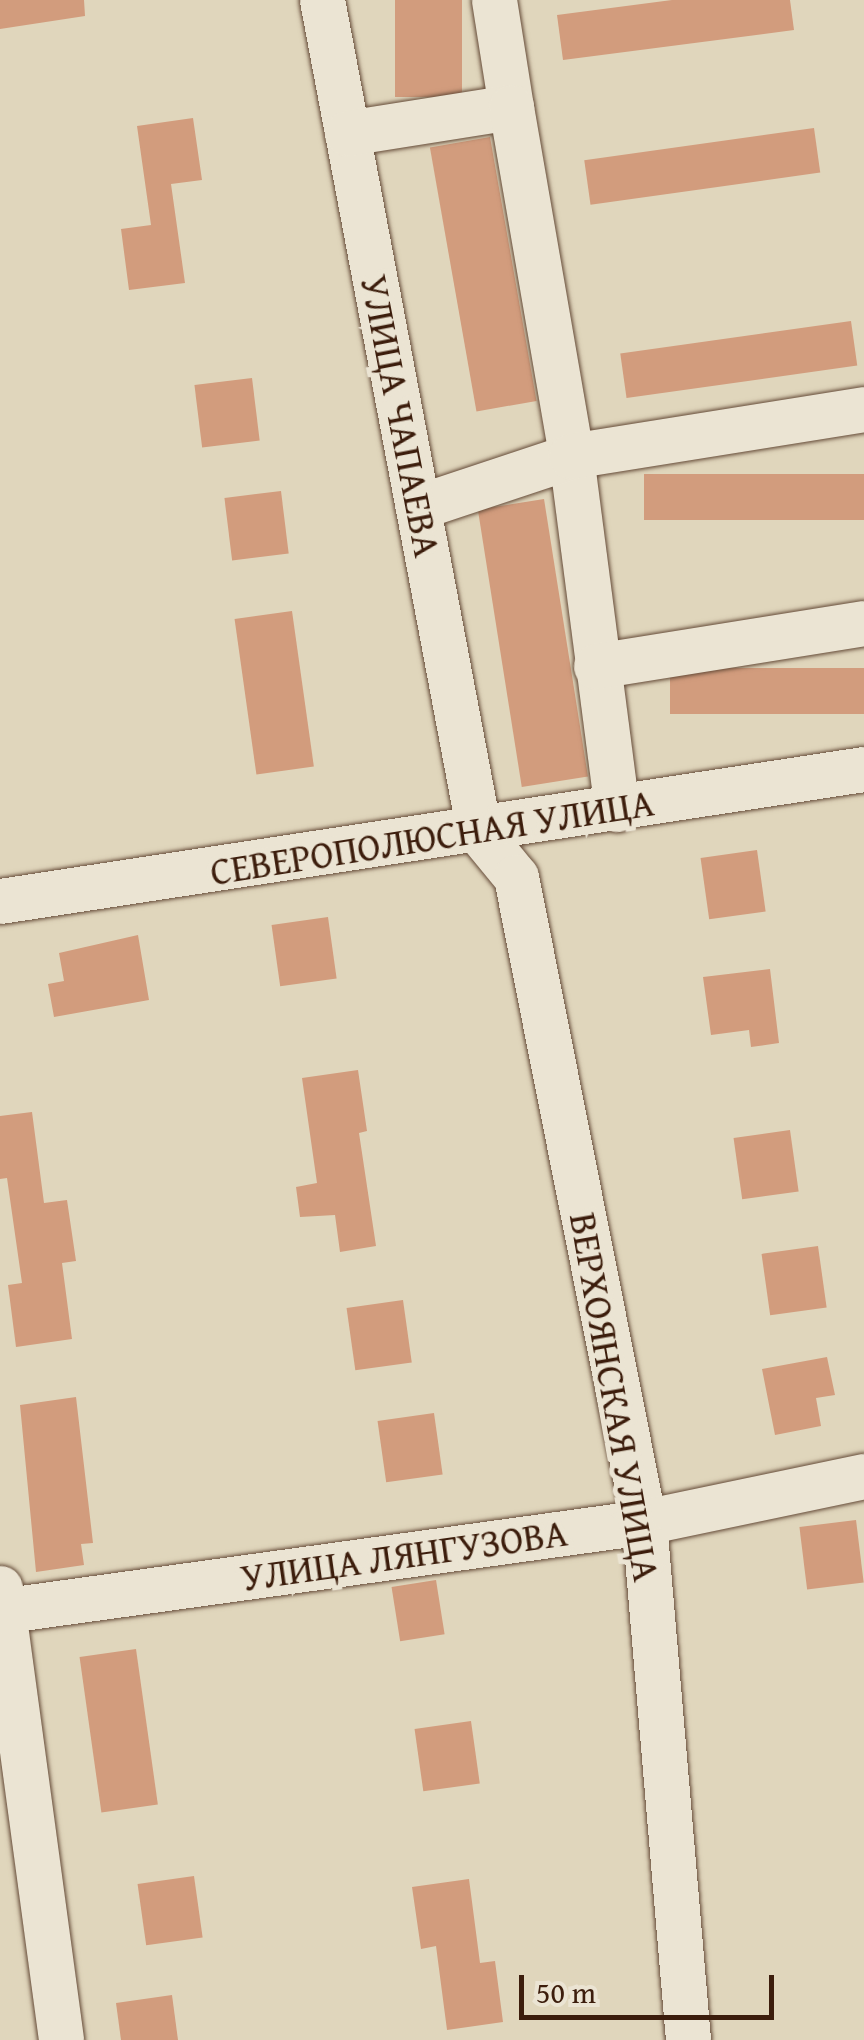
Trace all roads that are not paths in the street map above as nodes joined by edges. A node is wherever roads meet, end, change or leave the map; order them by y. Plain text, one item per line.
1 (322, 0) edge
2 (494, 0) edge
3 (511, 107) junction
4 (347, 133) junction
5 (864, 408) edge
6 (572, 456) junction
7 (418, 507) junction
8 (864, 624) edge
9 (596, 666) junction
10 (864, 768) edge
11 (617, 809) junction
12 (479, 832) junction
13 (0, 901) edge
14 (864, 1476) edge
15 (644, 1522) junction
16 (2, 1603) edge
17 (61, 2040) edge
18 (688, 2040) edge

1 - 4 street, УЛИЦА ЧАПАЕВА
2 - 3 street
3 - 4 street
3 - 6 street
4 - 7 street, УЛИЦА ЧАПАЕВА
5 - 6 street
6 - 7 street
6 - 9 street
7 - 12 street, УЛИЦА ЧАПАЕВА
8 - 9 street
9 - 11 street
10 - 11 street, СЕВЕРОПОЛЮСНАЯ УЛИЦА
11 - 12 street, СЕВЕРОПОЛЮСНАЯ УЛИЦА
12 - 13 street, СЕВЕРОПОЛЮСНАЯ УЛИЦА
12 - 15 street, ВЕРХОЯНСКАЯ УЛИЦА
14 - 15 street, УЛИЦА ЛЯНГУЗОВА
15 - 16 street, УЛИЦА ЛЯНГУЗОВА
15 - 18 street, ВЕРХОЯНСКАЯ УЛИЦА
16 - 17 street

